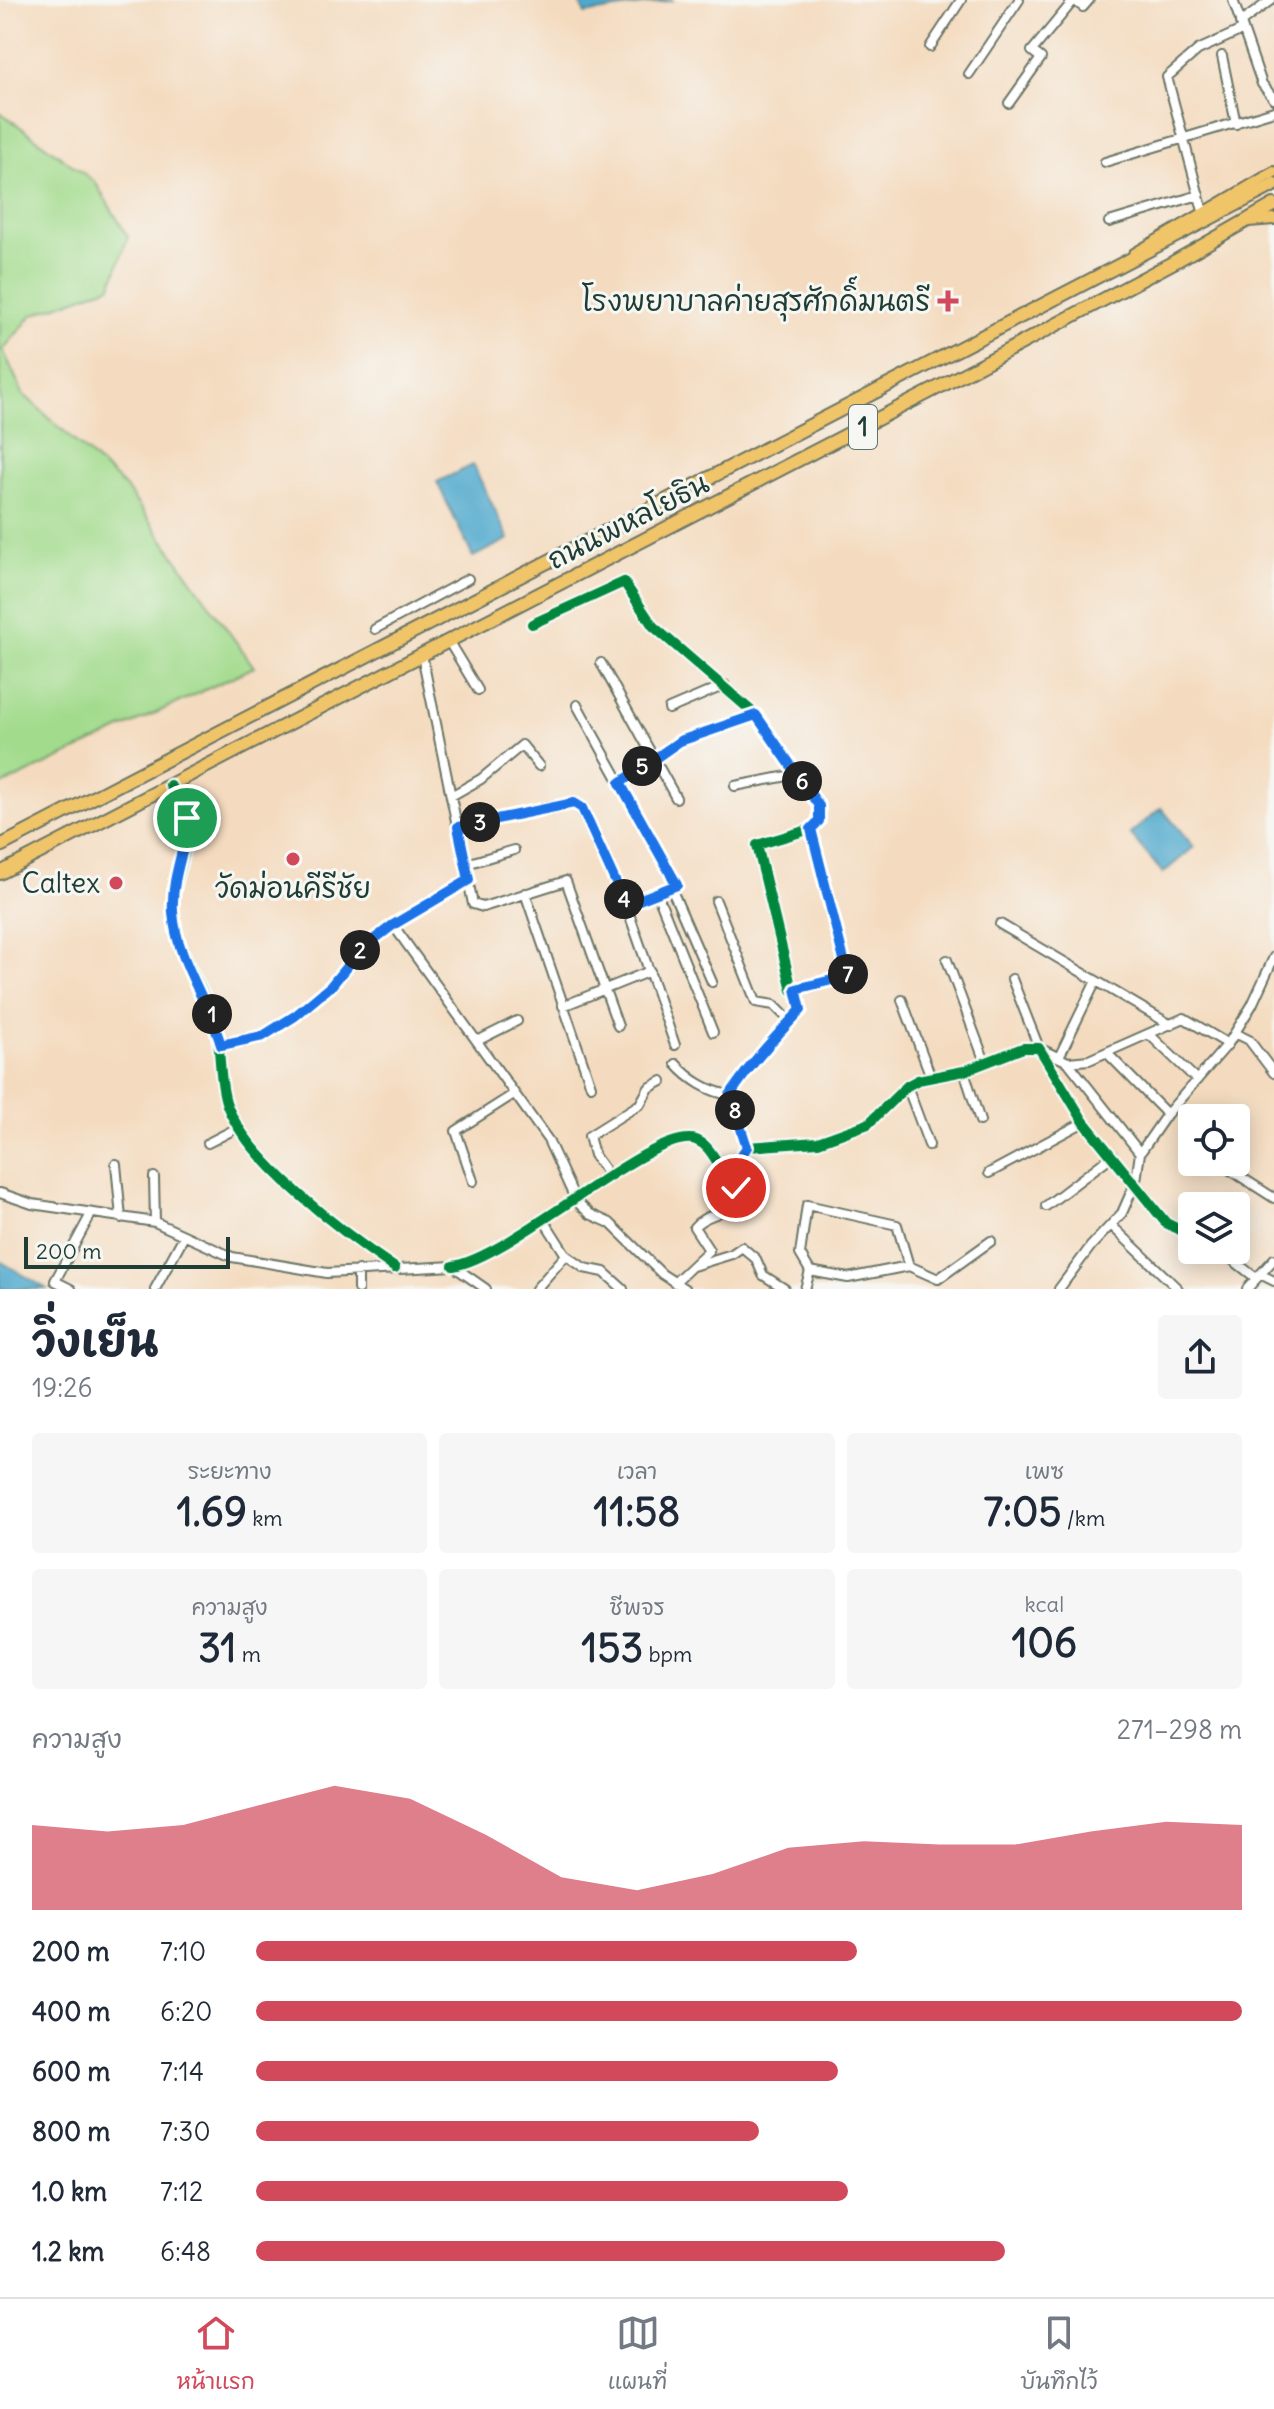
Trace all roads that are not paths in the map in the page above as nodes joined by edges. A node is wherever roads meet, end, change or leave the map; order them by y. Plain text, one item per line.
1 (961, 0) edge
2 (1019, 0) edge
3 (1233, 0) edge
4 (1271, 0) edge
5 (1086, 4) edge
6 (1241, 26) junction
7 (930, 47) dead end
8 (1222, 56) dead end
9 (969, 74) dead end
10 (1274, 99) edge
11 (1009, 103) dead end
12 (1274, 111) edge
13 (1236, 124) junction
14 (1183, 139) junction
15 (1105, 162) dead end
16 (1274, 172) edge
17 (1272, 190) edge
18 (1199, 195) junction
19 (1274, 205) edge
20 (1203, 211) junction
21 (1274, 219) edge
22 (1248, 221) junction
23 (1109, 222) dead end
24 (1107, 275) junction
25 (468, 579) dead end
26 (532, 624) dead end
27 (375, 629) dead end
28 (449, 642) junction
29 (387, 645) junction
30 (422, 655) junction
31 (601, 663) dead end
32 (397, 668) junction
33 (725, 685) junction
34 (478, 690) dead end
35 (577, 705) dead end
36 (669, 709) dead end
37 (756, 715) junction
38 (654, 758) junction
39 (539, 766) dead end
40 (798, 774) junction
41 (620, 783) junction
42 (170, 785) junction
43 (735, 786) dead end
44 (451, 796) junction
45 (676, 798) dead end
46 (458, 827) junction
47 (811, 829) junction
48 (0, 846) edge
49 (514, 850) dead end
50 (466, 864) junction
51 (0, 873) edge
52 (469, 880) junction
53 (671, 888) junction
54 (525, 893) junction
55 (657, 893) junction
56 (716, 901) dead end
57 (626, 905) junction
58 (1000, 924) dead end
59 (393, 925) junction
60 (1274, 957) edge
61 (947, 960) dead end
62 (650, 971) junction
63 (1270, 977) edge
64 (1012, 979) dead end
65 (712, 982) dead end
66 (1095, 983) junction
67 (605, 989) junction
68 (796, 989) junction
69 (902, 1000) dead end
70 (563, 1006) junction
71 (517, 1021) dead end
72 (790, 1021) junction
73 (1171, 1025) junction
74 (618, 1026) dead end
75 (713, 1032) dead end
76 (1235, 1033) junction
77 (1151, 1036) junction
78 (477, 1041) junction
79 (1228, 1044) junction
80 (221, 1045) junction
81 (675, 1045) dead end
82 (1039, 1048) junction
83 (1108, 1054) junction
84 (1063, 1060) junction
85 (985, 1062) junction
86 (676, 1064) dead end
87 (964, 1071) junction
88 (1274, 1073) edge
89 (931, 1077) junction
90 (1197, 1080) junction
91 (662, 1081) dead end
92 (591, 1086) dead end
93 (907, 1086) junction
94 (514, 1094) junction
95 (730, 1095) junction
96 (1167, 1114) junction
97 (980, 1121) dead end
98 (1084, 1122) junction
99 (239, 1127) junction
100 (208, 1143) dead end
101 (929, 1145) dead end
102 (747, 1147) junction
103 (1140, 1153) junction
104 (1113, 1155) junction
105 (116, 1164) dead end
106 (989, 1173) dead end
107 (728, 1176) junction
108 (1240, 1176) edge
109 (154, 1177) dead end
110 (610, 1177) junction
111 (473, 1181) dead end
112 (1136, 1181) junction
113 (0, 1193) edge
114 (1274, 1198) edge
115 (576, 1201) junction
116 (1046, 1206) dead end
117 (91, 1214) junction
118 (121, 1218) junction
119 (155, 1222) junction
120 (545, 1222) junction
121 (1111, 1225) junction
122 (1178, 1229) edge
123 (184, 1236) junction
124 (991, 1241) dead end
125 (566, 1255) junction
126 (1274, 1259) edge
127 (1240, 1264) edge
128 (453, 1266) junction
129 (692, 1266) junction
130 (909, 1266) junction
131 (395, 1268) junction
132 (358, 1270) junction
133 (810, 1271) junction
134 (1258, 1276) junction
135 (1274, 1281) edge
136 (678, 1287) edge
137 (71, 1289) edge
138 (155, 1289) edge
139 (358, 1289) edge
140 (486, 1289) edge
141 (536, 1289) edge
142 (623, 1289) edge
143 (785, 1289) edge
144 (805, 1289) edge
145 (1059, 1289) edge
146 (1178, 1289) edge
147 (1247, 1289) edge

1 - 7 street
2 - 9 street
3 - 6 street
4 - 6 street
5 - 11 street
6 - 10 street
6 - 14 street
8 - 13 street
12 - 13 street
13 - 14 street
14 - 15 street
14 - 18 street
16 - 20 main road, 1
17 - 24 highway, ถนนพหลโยธิน / 1
18 - 20 street
18 - 23 street
19 - 22 highway, ถนนพหลโยธิน / 1
20 - 24 main road, 1
21 - 22 main road
22 - 28 highway, ถนนพหลโยธิน / 1
24 - 29 highway, ถนนพหลโยธิน / 1
25 - 27 street
26 - 33 street
28 - 30 highway, ถนนพหลโยธิน / 1
28 - 34 street
29 - 32 highway
29 - 48 highway, ถนนพหลโยธิน / 1
30 - 32 highway, ถนนพหลโยธิน / 1
30 - 44 street
31 - 38 street
32 - 42 highway, ถนนพหลโยธิน / 1
33 - 36 street
33 - 37 street
35 - 41 street
37 - 38 street
37 - 40 street
38 - 41 street
38 - 45 street
39 - 44 street
40 - 43 street
40 - 47 street
41 - 53 street
42 - 51 highway, ถนนพหลโยธิน / 1
42 - 80 street
44 - 46 street
46 - 50 street
46 - 57 street
47 - 68 street
47 - 68 street
49 - 50 street
50 - 52 street
52 - 54 street
52 - 59 street
53 - 55 street
53 - 65 street
54 - 67 street
54 - 70 street
55 - 57 street
55 - 75 street
56 - 72 street
57 - 62 street
58 - 66 street
59 - 78 street
59 - 80 street
60 - 63 street
61 - 85 street
62 - 67 street
62 - 81 street
63 - 76 street
64 - 82 street
66 - 73 street
66 - 84 street
67 - 70 street
67 - 74 street
68 - 72 street
69 - 89 street
70 - 92 street
71 - 78 street
72 - 95 street
73 - 77 street
73 - 79 street
76 - 79 street
76 - 88 street
77 - 83 street
77 - 90 street
78 - 94 street
79 - 90 street
80 - 99 street
82 - 84 street
82 - 85 street
82 - 98 street
83 - 84 street
83 - 96 street
84 - 103 street
85 - 87 street
86 - 95 street
87 - 89 street
87 - 97 street
89 - 93 street
90 - 96 street
91 - 110 street
93 - 101 street
93 - 102 street
94 - 111 street
94 - 115 street
95 - 102 street
96 - 103 street
98 - 104 street
98 - 106 street
99 - 100 street
99 - 131 street
102 - 107 street
103 - 112 street
104 - 112 street
104 - 116 street
105 - 118 street
107 - 110 street
107 - 129 street
108 - 114 street
109 - 119 street
110 - 115 street
112 - 121 street
112 - 122 street
113 - 117 street
115 - 120 street
115 - 136 street
117 - 118 street
117 - 137 street
118 - 119 street
119 - 123 street
120 - 125 street
120 - 128 street
121 - 145 street
121 - 146 street
123 - 132 street
123 - 138 street
124 - 130 street
125 - 141 street
125 - 142 street
126 - 134 street
127 - 134 street
128 - 131 street
128 - 140 street
129 - 136 street
129 - 143 street
130 - 133 street
130 - 133 street
131 - 132 street
132 - 139 street
133 - 144 street
134 - 135 street
134 - 147 street

